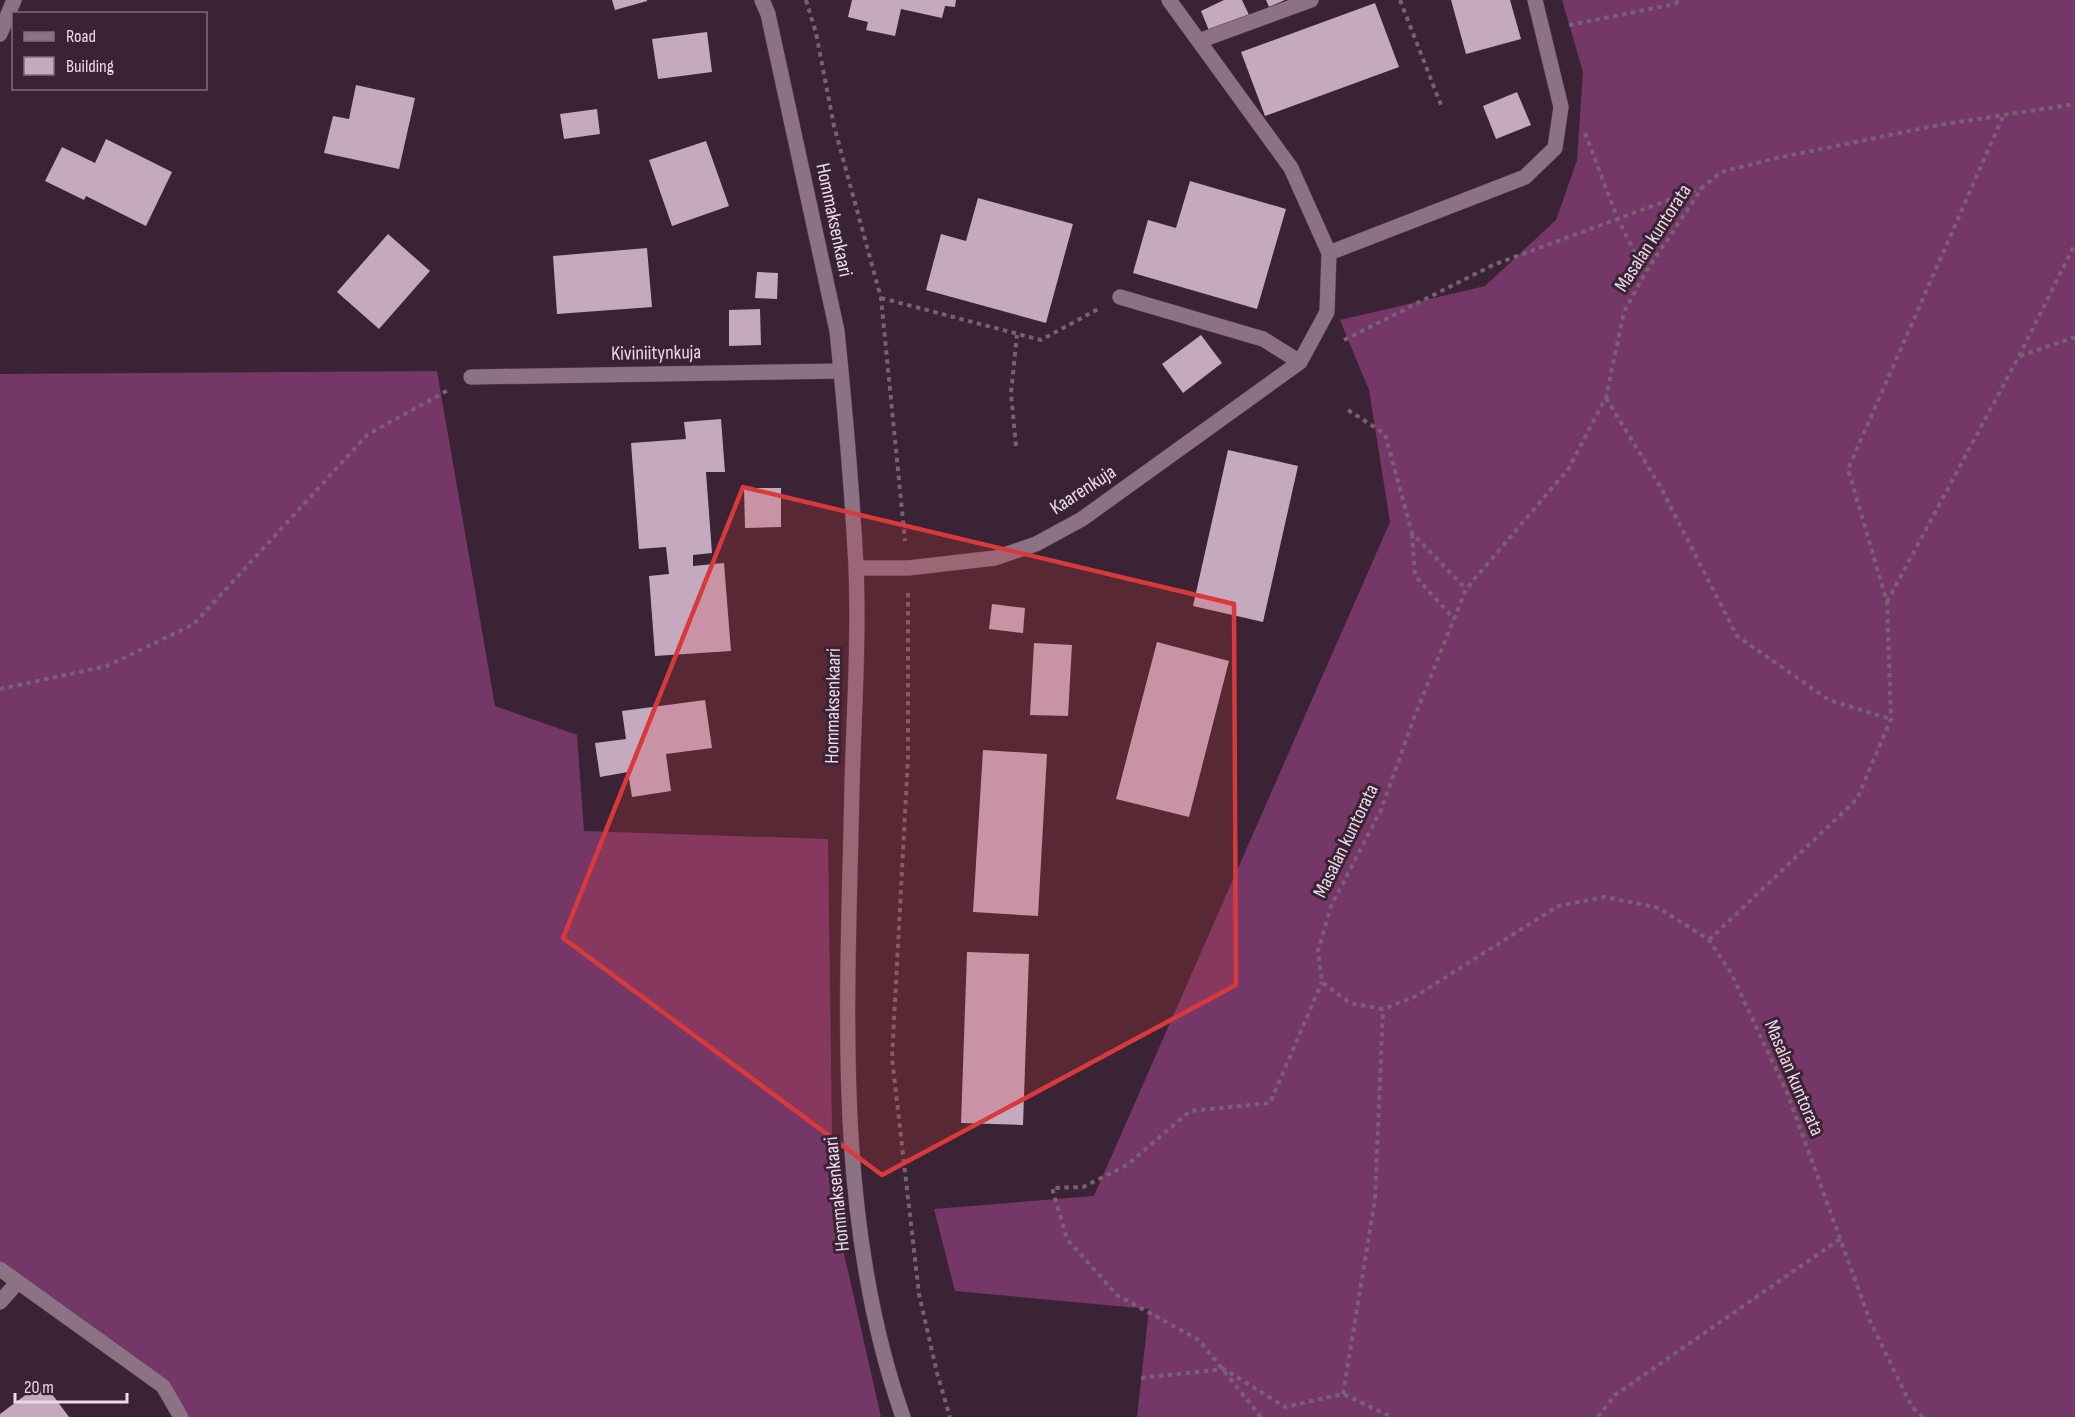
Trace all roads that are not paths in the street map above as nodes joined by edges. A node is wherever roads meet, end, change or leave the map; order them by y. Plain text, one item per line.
1 (762, 0) edge
2 (1169, 0) edge
3 (1311, 0) edge
4 (1535, 0) edge
5 (12, 5) edge
6 (0, 34) edge
7 (1199, 41) junction
8 (1329, 253) junction
9 (1120, 297) road end
10 (1300, 362) junction
11 (841, 371) junction
12 (471, 377) road end
13 (856, 568) junction
14 (0, 1269) edge
15 (18, 1282) junction
16 (0, 1302) edge
17 (181, 1417) edge
18 (903, 1417) edge

1 - 11 street, Hommaksenkaari
2 - 7 street
3 - 7 street
4 - 8 street
5 - 6 street
7 - 8 street
8 - 10 street
9 - 10 street
10 - 13 street, Kaarenkuja
11 - 12 street, Kiviniitynkuja
11 - 13 street, Hommaksenkaari
13 - 18 street, Hommaksenkaari
14 - 15 street
15 - 16 street
15 - 17 street

